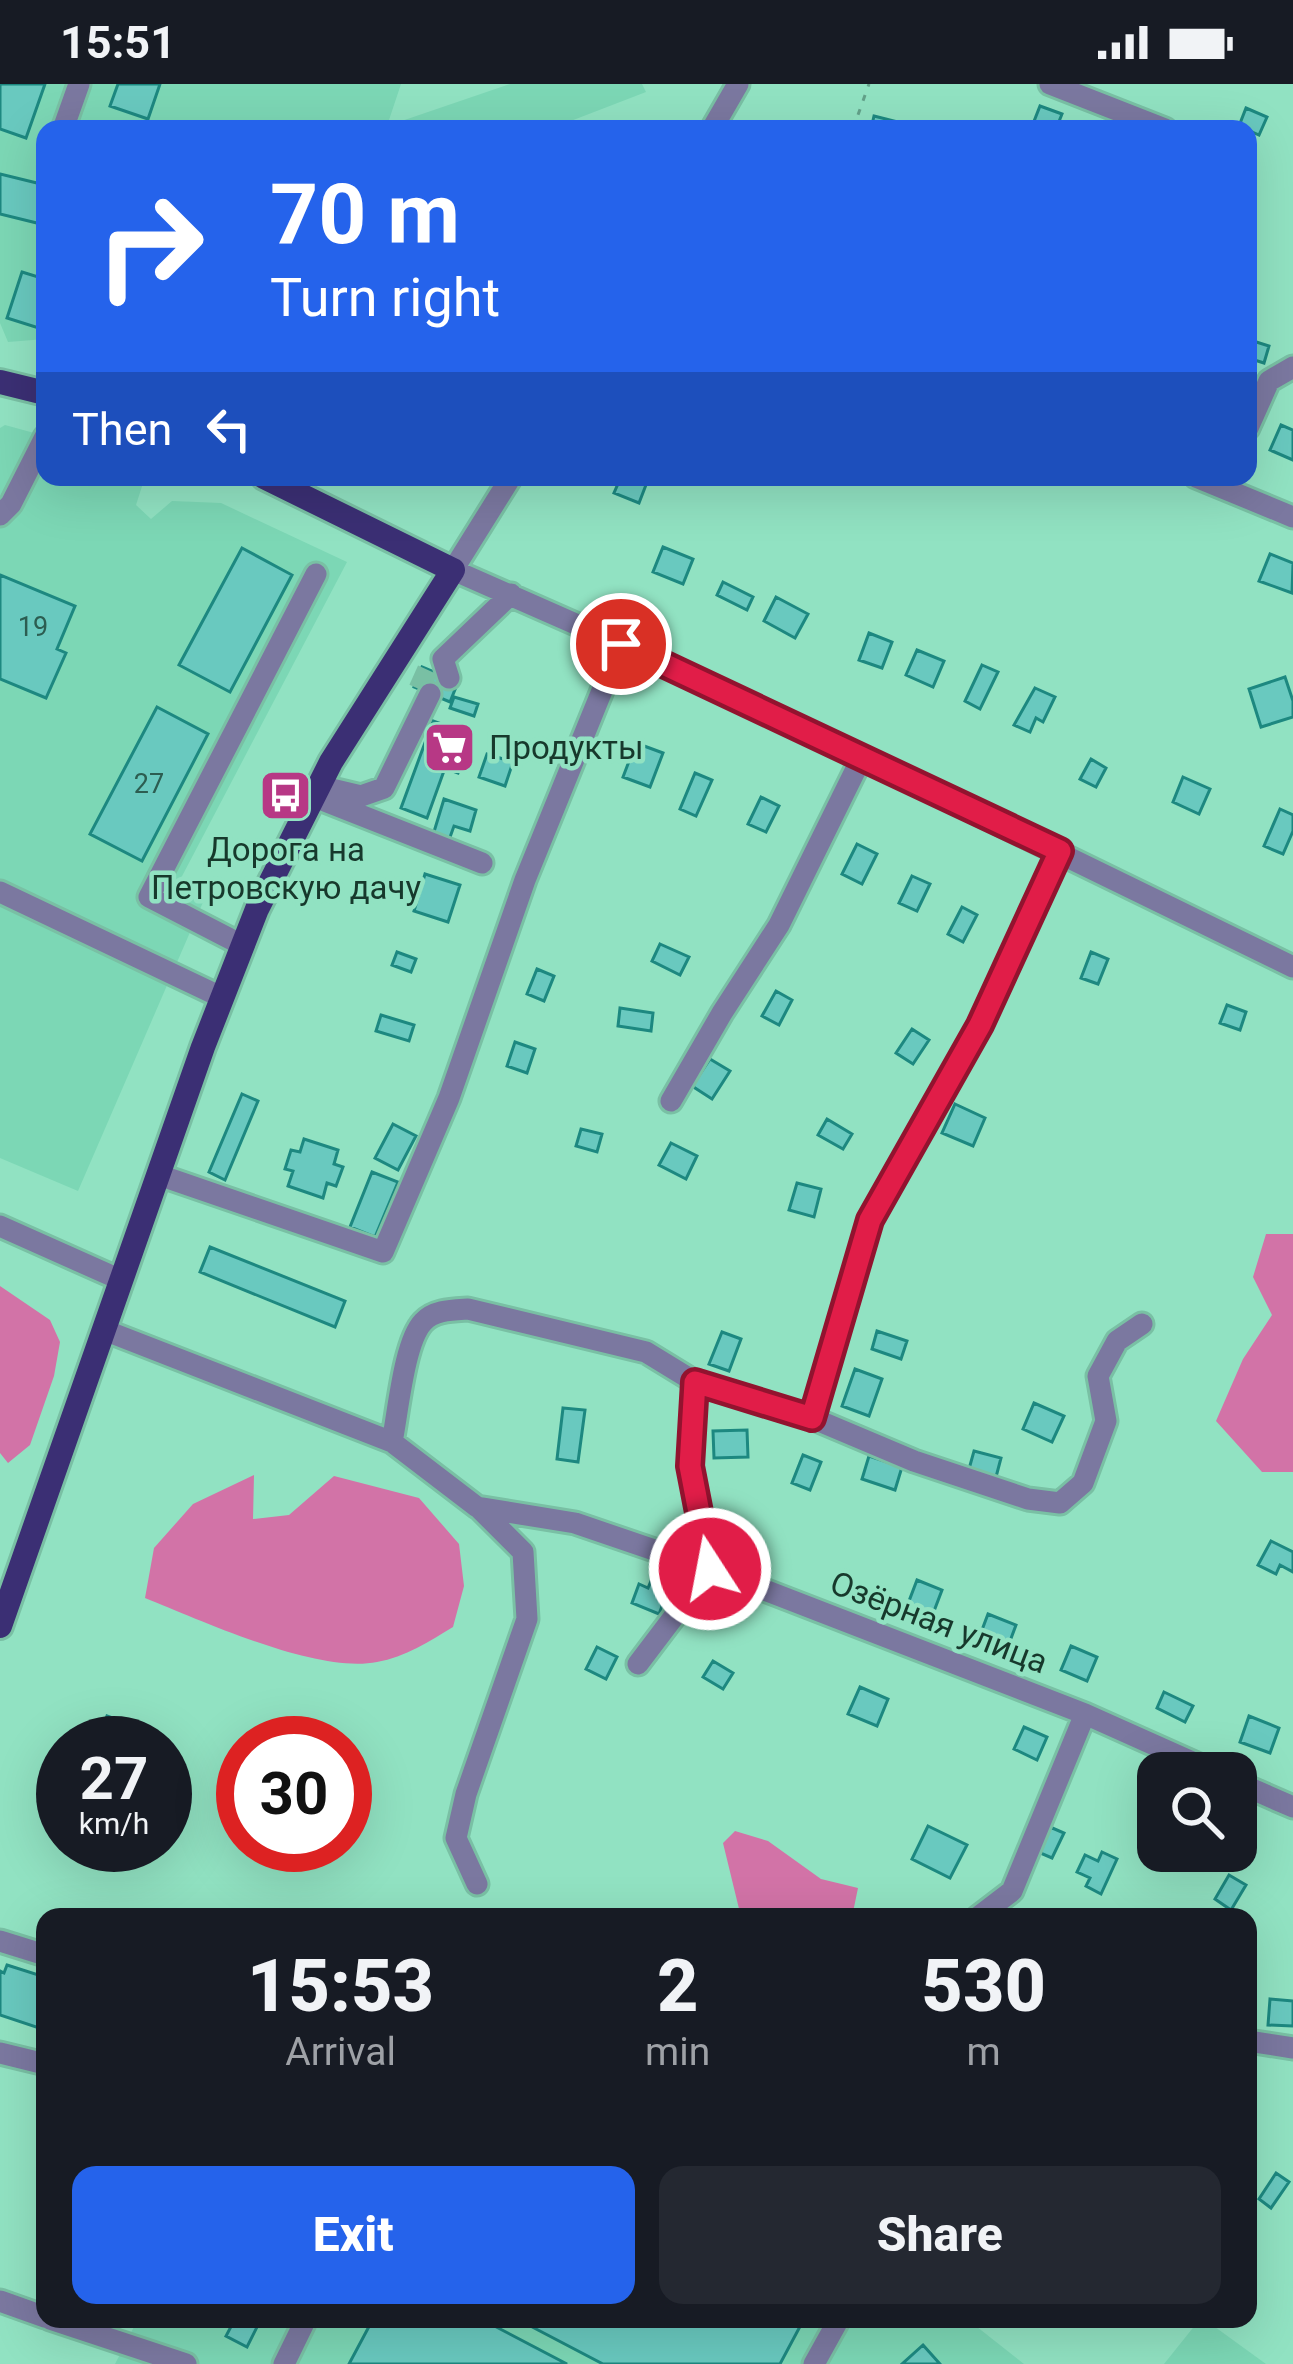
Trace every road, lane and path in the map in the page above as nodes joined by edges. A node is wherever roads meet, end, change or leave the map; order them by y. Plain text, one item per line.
1 (80, 84) edge
2 (869, 84) edge
3 (1050, 84) edge
4 (732, 86) edge
5 (67, 120) edge
6 (716, 120) edge
7 (856, 120) edge
8 (1142, 120) edge
9 (1293, 368) edge
10 (0, 382) edge
11 (36, 392) edge
12 (36, 396) edge
13 (0, 400) edge
14 (1257, 407) edge
15 (36, 454) edge
16 (282, 486) edge
17 (505, 486) edge
18 (1232, 486) edge
19 (0, 515) edge
20 (1293, 518) edge
21 (453, 570) junction
22 (316, 574) dead end
23 (511, 593) junction
24 (621, 644) junction
25 (862, 757) junction
26 (315, 791) junction
27 (1060, 851) junction
28 (482, 862) dead end
29 (0, 892) edge
30 (242, 945) junction
31 (1293, 967) edge
32 (221, 997) junction
33 (671, 1101) dead end
34 (159, 1175) junction
35 (0, 1226) edge
36 (122, 1280) junction
37 (1142, 1324) dead end
38 (104, 1330) junction
39 (695, 1382) junction
40 (812, 1418) junction
41 (392, 1442) junction
42 (477, 1507) junction
43 (710, 1569) junction
44 (0, 1626) edge
45 (638, 1664) dead end
46 (1085, 1714) junction
47 (1170, 1752) edge
48 (1257, 1791) edge
49 (1293, 1807) edge
50 (477, 1884) dead end
51 (990, 1908) edge
52 (0, 1941) edge
53 (36, 1952) edge
54 (1257, 2042) edge
55 (1293, 2048) edge
56 (0, 2054) edge
57 (36, 2062) edge
58 (0, 2301) edge
59 (36, 2313) edge
60 (80, 2328) edge
61 (302, 2328) edge
62 (834, 2328) edge
63 (186, 2364) edge
64 (284, 2364) edge
65 (814, 2364) edge

1 - 5 street
2 - 7 path
3 - 8 street
4 - 6 street
9 - 14 street
10 - 11 main road
12 - 13 street
15 - 19 street
16 - 21 main road
17 - 21 street
18 - 20 street
21 - 23 street
21 - 26 main road
22 - 30 street
23 - 24 street
23 - 26 street
24 - 25 street
24 - 34 street
25 - 27 street
25 - 33 street
26 - 28 street
26 - 30 main road
27 - 31 street
27 - 40 street
29 - 32 street
30 - 32 main road
32 - 34 main road
34 - 36 main road
35 - 36 street
36 - 38 main road
37 - 40 street
38 - 41 street, Озёрная улица
38 - 44 main road
39 - 40 street
39 - 41 street
39 - 43 street
41 - 42 street, Озёрная улица
42 - 43 street, Озёрная улица
42 - 50 street
43 - 45 street
43 - 46 street, Озёрная улица
46 - 47 street, Озёрная улица
46 - 51 street
48 - 49 street
52 - 53 street
54 - 55 street
56 - 57 street
58 - 59 street
60 - 63 street
61 - 64 street
62 - 65 street

